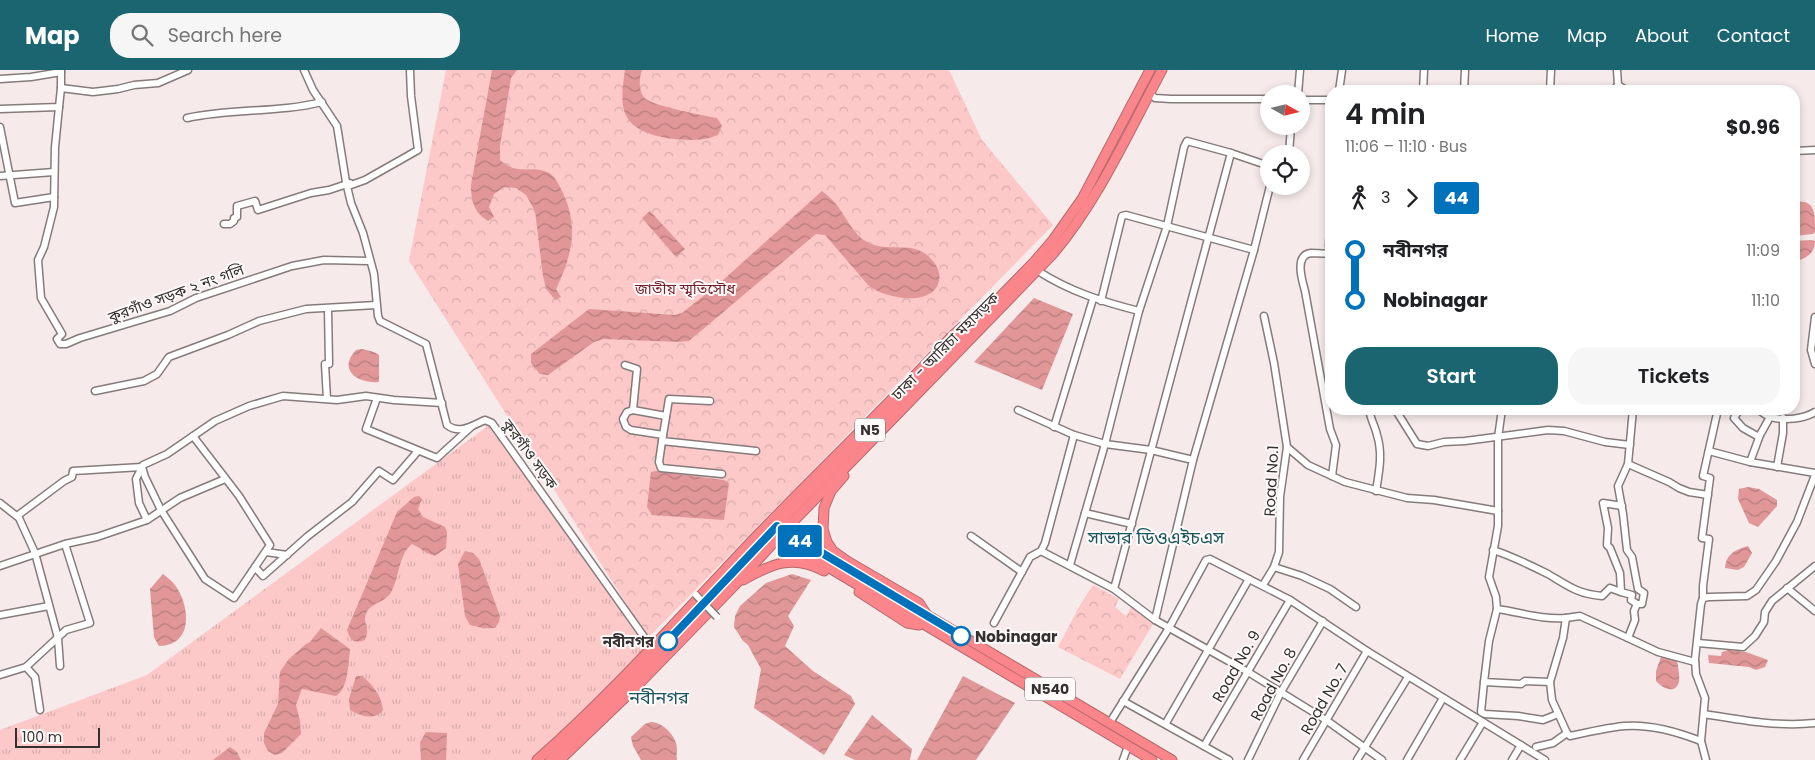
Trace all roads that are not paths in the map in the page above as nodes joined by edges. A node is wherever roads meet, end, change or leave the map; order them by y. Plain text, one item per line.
1 (188, 70) edge
2 (304, 70) edge
3 (410, 70) edge
4 (1150, 70) edge
5 (1162, 70) edge
6 (1300, 70) edge
7 (1342, 70) edge
8 (1424, 70) edge
9 (1465, 70) edge
10 (1551, 70) edge
11 (1618, 70) edge
12 (61, 71) edge
13 (31, 74) edge
14 (0, 78) edge
15 (1299, 85) edge
16 (1339, 85) edge
17 (1423, 85) edge
18 (1464, 85) edge
19 (1550, 85) edge
20 (1618, 85) edge
21 (61, 88) junction
22 (1149, 94) junction
23 (1260, 99) edge
24 (1310, 100) edge
25 (1325, 100) edge
26 (322, 102) junction
27 (60, 107) junction
28 (0, 109) edge
29 (187, 118) dead end
30 (0, 127) edge
31 (1815, 150) edge
32 (1800, 151) edge
33 (1231, 153) junction
34 (1260, 163) edge
35 (54, 172) junction
36 (9, 175) junction
37 (0, 176) edge
38 (347, 185) junction
39 (1268, 195) edge
40 (54, 197) junction
41 (224, 224) dead end
42 (1167, 226) junction
43 (1209, 237) junction
44 (1254, 250) junction
45 (1325, 253) edge
46 (369, 261) junction
47 (1038, 271) junction
48 (1093, 299) junction
49 (1101, 301) junction
50 (376, 305) junction
51 (328, 309) junction
52 (1139, 311) junction
53 (1264, 316) dead end
54 (1815, 317) edge
55 (976, 322) junction
56 (1815, 364) edge
57 (625, 365) dead end
58 (94, 391) dead end
59 (377, 398) junction
60 (327, 399) junction
61 (710, 401) dead end
62 (1325, 401) edge
63 (442, 403) junction
64 (633, 410) junction
65 (1018, 410) dead end
66 (1815, 412) edge
67 (1327, 415) edge
68 (1371, 415) edge
69 (1399, 415) edge
70 (1501, 415) edge
71 (1632, 415) edge
72 (1717, 415) edge
73 (1736, 415) edge
74 (1766, 415) edge
75 (666, 416) junction
76 (1770, 417) junction
77 (1783, 418) junction
78 (472, 427) junction
79 (1054, 427) junction
80 (1074, 435) junction
81 (193, 436) junction
82 (1759, 437) junction
83 (662, 438) junction
84 (1498, 438) junction
85 (1105, 444) junction
86 (1630, 444) junction
87 (866, 446) junction
88 (1287, 448) junction
89 (418, 450) junction
90 (1151, 450) junction
91 (756, 451) dead end
92 (1709, 451) junction
93 (1193, 460) junction
94 (1750, 462) junction
95 (1628, 464) junction
96 (142, 467) junction
97 (1777, 467) junction
98 (722, 474) dead end
99 (1815, 474) edge
100 (1332, 476) junction
101 (225, 479) junction
102 (1376, 491) junction
103 (1708, 495) junction
104 (0, 503) edge
105 (1622, 506) junction
106 (161, 510) junction
107 (1498, 511) junction
108 (1085, 513) junction
109 (17, 516) junction
110 (147, 520) junction
111 (1132, 524) junction
112 (781, 534) junction
113 (971, 536) dead end
114 (65, 544) junction
115 (1493, 550) junction
116 (1041, 551) junction
117 (266, 552) junction
118 (35, 553) junction
119 (287, 555) junction
120 (1070, 565) junction
121 (0, 566) edge
122 (1815, 566) edge
123 (255, 567) junction
124 (1274, 568) junction
125 (1022, 572) junction
126 (1249, 579) junction
127 (1263, 585) junction
128 (734, 586) junction
129 (1787, 588) junction
130 (1114, 590) junction
131 (1621, 592) junction
132 (696, 595) dead end
133 (1703, 598) junction
134 (1290, 600) junction
135 (1637, 604) junction
136 (49, 606) junction
137 (1356, 607) dead end
138 (1497, 609) junction
139 (1815, 611) edge
140 (705, 614) junction
141 (0, 615) edge
142 (717, 617) dead end
143 (1566, 618) junction
144 (1155, 620) junction
145 (1323, 621) junction
146 (927, 622) junction
147 (994, 623) dead end
148 (1169, 628) junction
149 (58, 638) junction
150 (1628, 638) junction
151 (1698, 643) junction
152 (652, 648) junction
153 (1209, 651) junction
154 (1367, 651) junction
155 (1695, 662) junction
156 (60, 666) dead end
157 (26, 667) junction
158 (1, 672) edge
159 (1248, 672) junction
160 (1408, 677) junction
161 (1484, 682) junction
162 (1550, 682) junction
163 (1281, 692) junction
164 (1443, 698) junction
165 (1124, 702) junction
166 (40, 710) dead end
167 (1558, 714) junction
168 (1704, 714) junction
169 (1326, 720) junction
170 (1483, 722) junction
171 (1815, 723) edge
172 (1110, 724) junction
173 (1166, 724) junction
174 (1567, 732) junction
175 (1701, 741) junction
176 (1521, 745) junction
177 (1128, 746) junction
178 (1204, 746) junction
179 (1536, 747) dead end
180 (1365, 748) junction
181 (537, 760) edge
182 (550, 760) edge
183 (560, 760) edge
184 (566, 760) edge
185 (1123, 760) edge
186 (1152, 760) edge
187 (1172, 760) edge
188 (1229, 760) edge
189 (1248, 760) edge
190 (1303, 760) edge
191 (1357, 760) edge
192 (1382, 760) edge
193 (1407, 760) edge
194 (1460, 760) edge
195 (1512, 760) edge
196 (1545, 760) edge
197 (1706, 760) edge

1 - 21 street
2 - 26 street, কুরগাঁও সড়ক
3 - 38 street
4 - 55 highway, N5
5 - 22 highway, ঢাকা - আরিচা মহাসড়ক / N5
6 - 15 street
7 - 16 street
8 - 17 street
9 - 18 street
10 - 19 street
11 - 20 street
12 - 13 street
12 - 21 street, কুরগাঁও সড়ক ২ নং গলি
13 - 14 street
21 - 27 street, কুরগাঁও সড়ক ২ নং গলি
22 - 23 street
22 - 47 highway, ঢাকা - আরিচা মহাসড়ক / N5
24 - 25 street
26 - 29 street
26 - 38 street, কুরগাঁও সড়ক
27 - 28 street
27 - 35 street, কুরগাঁও সড়ক ২ নং গলি
30 - 36 street
31 - 32 street
33 - 34 street
33 - 42 street
33 - 43 street
35 - 36 street
35 - 40 street, কুরগাঁও সড়ক ২ নং গলি
36 - 37 street
36 - 40 street
38 - 41 street
38 - 46 street, কুরগাঁও সড়ক
39 - 44 street
40 - 46 street, কুরগাঁও সড়ক ২ নং গলি
42 - 43 street
42 - 49 street
42 - 52 street
43 - 44 street
43 - 90 street
44 - 93 street
45 - 62 street
46 - 50 street, কুরগাঁও সড়ক
47 - 48 street
47 - 87 highway, ঢাকা - আরিচা মহাসড়ক / N5
48 - 49 street
48 - 79 street
49 - 52 street
50 - 51 street
50 - 63 street, কুরগাঁও সড়ক
51 - 58 street
51 - 60 street
52 - 85 street
53 - 88 street, Road No.1
54 - 56 street
55 - 112 highway, N5
55 - 152 highway
57 - 64 street
59 - 60 street
59 - 63 street
59 - 89 street
60 - 81 street
61 - 75 street
63 - 78 street, কুরগাঁও সড়ক
64 - 75 street
64 - 83 street
65 - 79 street
66 - 77 street
67 - 100 street
68 - 102 street
69 - 84 street
70 - 84 street
71 - 86 street
72 - 92 street
73 - 82 street
74 - 76 street
75 - 83 street
76 - 77 street
76 - 82 street
77 - 97 street
78 - 89 street
78 - 152 street, কুরগাঁও সড়ক
79 - 80 street
80 - 85 street
80 - 116 street
81 - 96 street
81 - 101 street
82 - 94 street
83 - 91 street
83 - 98 street
84 - 86 street
84 - 107 street
85 - 90 street
85 - 108 street
86 - 95 street
87 - 112 highway, ঢাকা - আরিচা মহাসড়ক / N5
87 - 146 highway
88 - 100 street
88 - 124 street, Road No.1
89 - 119 street
90 - 93 street
90 - 111 street
92 - 94 street
92 - 103 street
93 - 144 street
94 - 97 street
95 - 103 street
95 - 105 street
96 - 106 street
96 - 109 street
96 - 110 street
97 - 99 street
99 - 133 street
100 - 102 street
101 - 106 street
101 - 117 street
102 - 107 street
103 - 133 street
104 - 109 street
105 - 131 street
105 - 135 street
106 - 110 street
106 - 123 street
107 - 115 street
108 - 111 street
108 - 120 street
109 - 118 street
110 - 114 street
111 - 130 street
112 - 128 highway, ঢাকা - আরিচা মহাসড়ক / N5
112 - 146 highway, N540
112 - 182 highway, N5
113 - 125 street
114 - 118 street
114 - 149 street
115 - 131 street
115 - 138 street
116 - 120 street
116 - 125 street
117 - 119 street
117 - 123 street
118 - 121 street
118 - 136 street
119 - 123 street
120 - 130 street
122 - 129 street
124 - 127 street, Road No.1
124 - 137 street
125 - 147 street
126 - 127 street
126 - 148 street
126 - 153 street
127 - 134 street
128 - 140 highway, ঢাকা - আরিচা মহাসড়ক / N5
128 - 146 highway
129 - 139 street
129 - 151 street
130 - 144 street
131 - 135 street
132 - 142 street, bridge
133 - 151 street
134 - 145 street
134 - 159 street, Road No. 9
135 - 150 street
136 - 141 street
136 - 149 street
138 - 143 street
138 - 161 street
140 - 183 highway, ঢাকা - আরিচা মহাসড়ক / N5
140 - 184 highway
143 - 150 street
143 - 162 street
144 - 148 street
145 - 154 street
145 - 163 street, Road No. 8
146 - 172 highway, N540
146 - 177 highway, N540
148 - 153 street
148 - 165 street
149 - 156 street
149 - 157 street
150 - 155 street
151 - 155 street
152 - 181 highway
153 - 159 street
153 - 173 street
154 - 160 street
154 - 169 street, Road No. 7
155 - 168 street
157 - 158 street
157 - 166 street
159 - 163 street
159 - 178 street, Road No. 9
160 - 164 street
160 - 180 street
161 - 162 street
161 - 167 street
162 - 167 street
163 - 169 street
163 - 189 street, Road No. 8
164 - 170 street
164 - 193 street
165 - 172 street
165 - 173 street
167 - 174 street
168 - 171 street
168 - 175 street
169 - 180 street
169 - 190 street, Road No. 7
170 - 176 street
170 - 194 street
172 - 187 highway, N540
173 - 178 street
174 - 175 street
174 - 179 street
175 - 197 street
176 - 195 street
176 - 196 street
177 - 185 street
177 - 186 highway, N540
178 - 188 street
180 - 191 street
180 - 192 street

